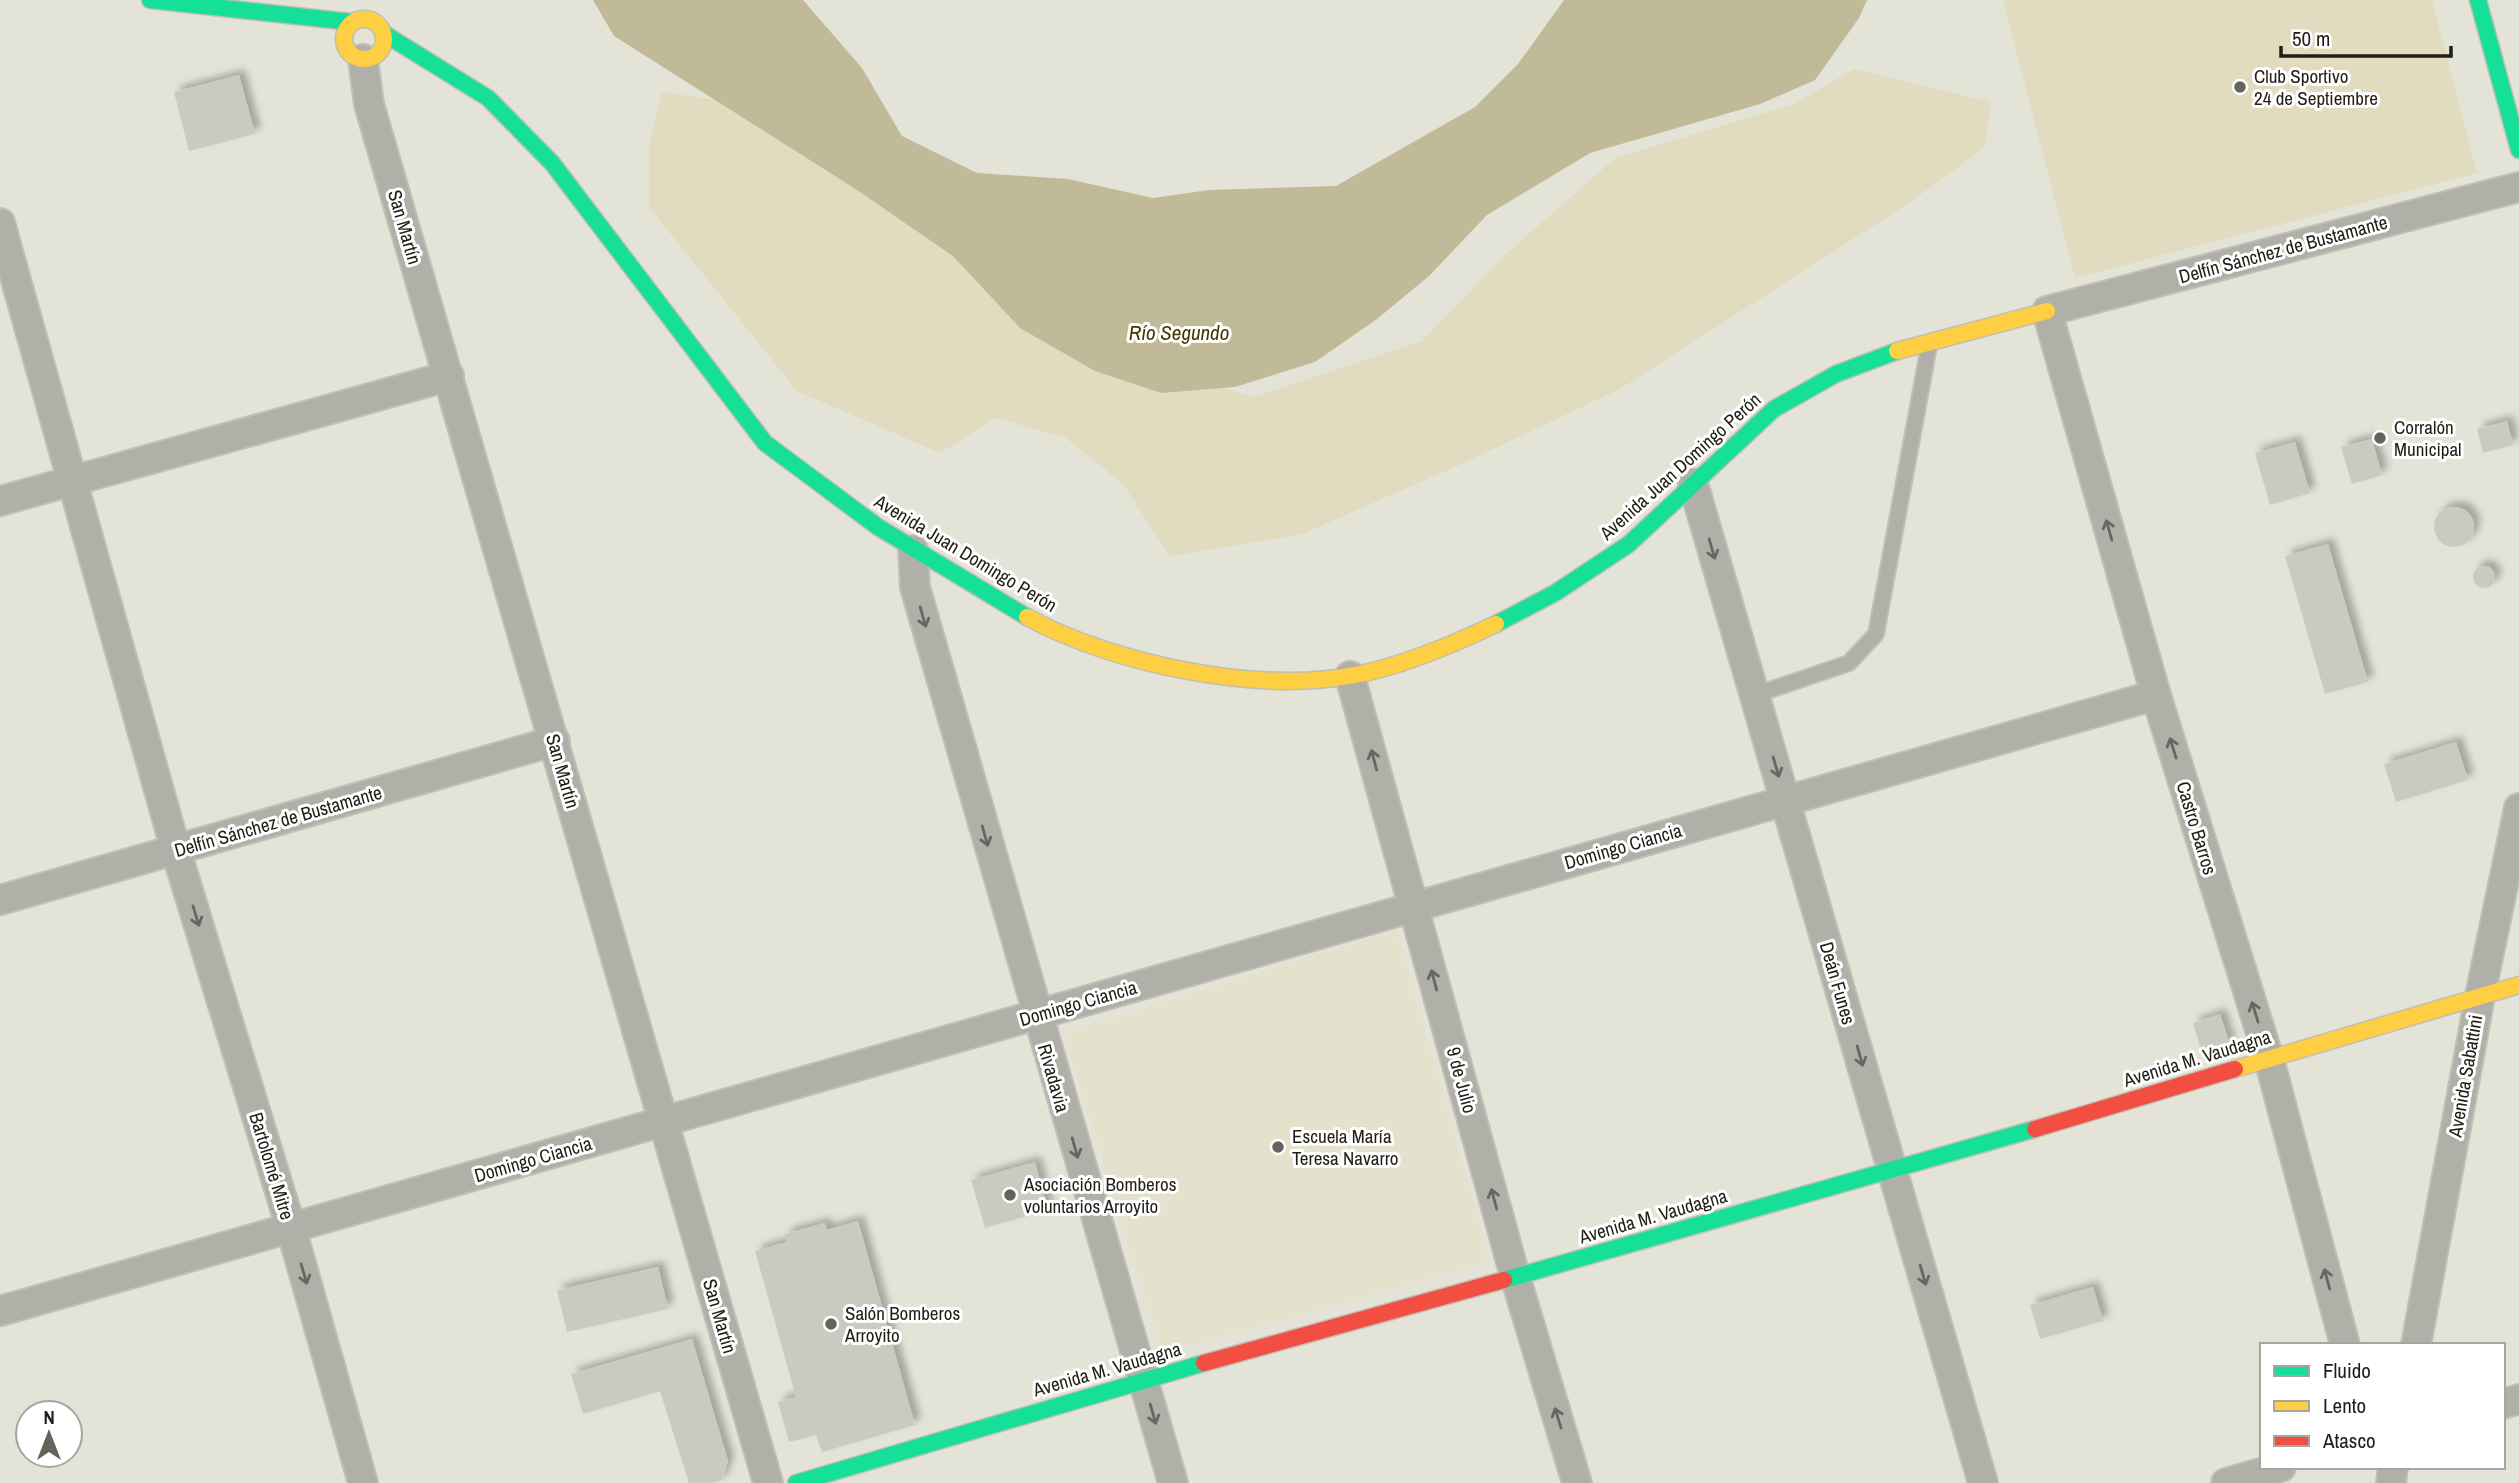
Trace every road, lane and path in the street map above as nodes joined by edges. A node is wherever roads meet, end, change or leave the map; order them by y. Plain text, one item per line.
1 (150, 0) edge
2 (2477, 0) edge
3 (245, 11) junction
4 (351, 23) junction
5 (383, 33) junction
6 (362, 50) junction
7 (488, 98) junction
8 (2519, 150) edge
9 (2519, 187) edge
10 (0, 223) edge
11 (2047, 311) junction
12 (1930, 342) junction
13 (449, 376) junction
14 (71, 482) junction
15 (1693, 483) junction
16 (0, 501) edge
17 (913, 550) junction
18 (1350, 676) junction
19 (1755, 695) junction
20 (2156, 695) junction
21 (555, 741) junction
22 (1785, 799) junction
23 (2519, 808) edge
24 (176, 851) junction
25 (0, 900) edge
26 (1414, 907) junction
27 (2519, 985) edge
28 (2480, 996) junction
29 (1036, 1016) junction
30 (2269, 1059) junction
31 (665, 1121) junction
32 (1893, 1171) junction
33 (291, 1228) junction
34 (1515, 1276) junction
35 (0, 1311) edge
36 (2344, 1343) edge
37 (2416, 1343) edge
38 (1144, 1380) junction
39 (2274, 1469) edge
40 (363, 1483) edge
41 (768, 1483) edge
42 (796, 1483) edge
43 (1173, 1483) edge
44 (1577, 1483) edge
45 (1983, 1483) edge
46 (2226, 1483) edge

1 - 3 main road
2 - 8 main road
3 - 4 main road
3 - 6 main road
4 - 5 main road
4 - 6 main road
5 - 6 main road
5 - 7 main road
6 - 7 main road
6 - 13 street, San Martín
7 - 17 main road, Avenida Juan Domingo Perón
9 - 11 street, Delfín Sánchez de Bustamante
10 - 14 street, Bartolomé Mitre
11 - 12 main road, Avenida Juan Domingo Perón
20 -> 11 street, Castro Barros
12 - 15 main road, Avenida Juan Domingo Perón
12 - 19 lane
13 - 14 street
13 - 21 street, San Martín
14 - 16 street
14 - 24 street, Bartolomé Mitre
15 - 18 main road, Avenida Juan Domingo Perón
15 -> 19 street, Deán Funes
17 - 18 main road, Avenida Juan Domingo Perón
17 -> 29 street, Rivadavia
26 -> 18 street, 9 de Julio
19 -> 22 street, Deán Funes
20 - 22 street, Domingo Ciancia
30 -> 20 street, Castro Barros
21 - 24 street, Delfín Sánchez de Bustamante
21 - 31 street, San Martín
22 - 26 street, Domingo Ciancia
22 -> 32 street, Deán Funes
23 - 28 street, Avenida Sabattini
24 - 25 street, Delfín Sánchez de Bustamante
24 -> 33 street, Bartolomé Mitre
26 - 29 street, Domingo Ciancia
34 -> 26 street, 9 de Julio
27 - 28 main road, Avenida M. Vaudagna
28 - 30 main road, Avenida M. Vaudagna
28 - 37 street, Avenida Sabattini
29 - 31 street, Domingo Ciancia
29 -> 38 street, Rivadavia
30 - 32 main road, Avenida M. Vaudagna
36 -> 30 street, Castro Barros
31 - 33 street, Domingo Ciancia
31 - 41 street, San Martín
32 - 34 main road, Avenida M. Vaudagna
32 -> 45 street, Deán Funes
33 - 35 street, Domingo Ciancia
33 -> 40 street, Bartolomé Mitre
34 - 38 main road, Avenida M. Vaudagna
44 -> 34 street, 9 de Julio
38 - 42 main road, Avenida M. Vaudagna
38 -> 43 street, Rivadavia
39 - 46 street

